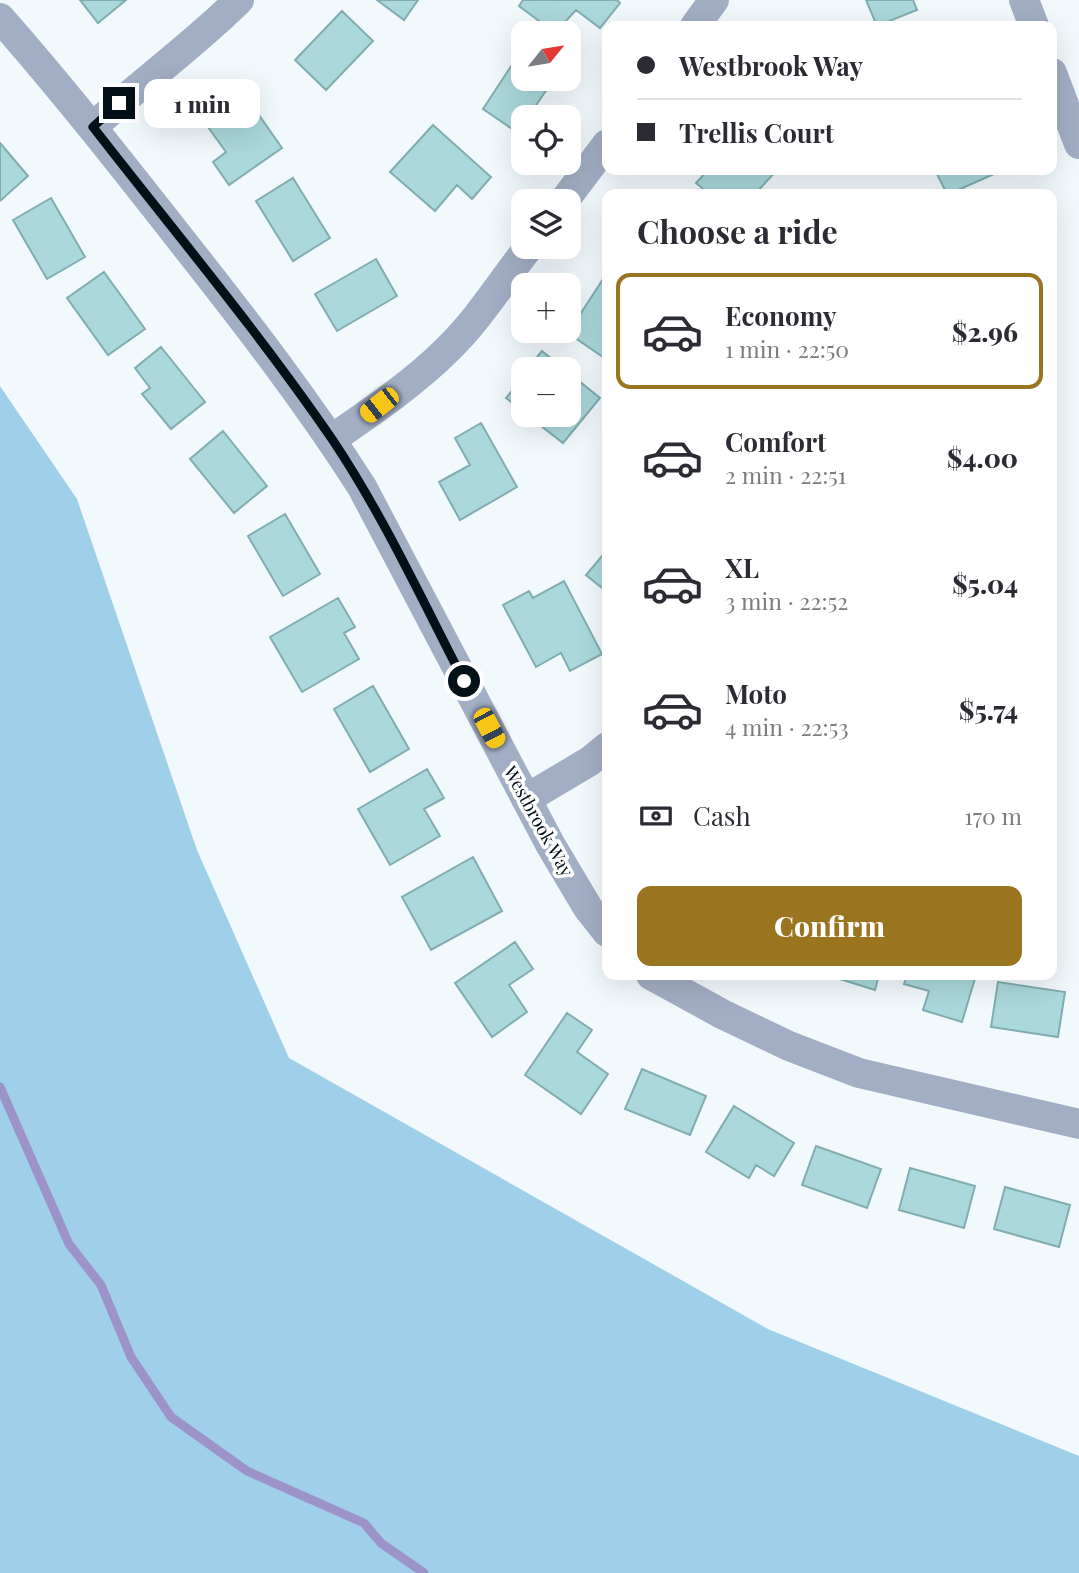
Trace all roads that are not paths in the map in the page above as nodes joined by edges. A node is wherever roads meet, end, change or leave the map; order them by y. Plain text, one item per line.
1 (239, 0) edge
2 (714, 0) edge
3 (1024, 0) edge
4 (0, 18) edge
5 (699, 21) edge
6 (1032, 21) edge
7 (1057, 86) edge
8 (93, 127) junction
9 (1079, 144) edge
10 (602, 151) edge
11 (573, 189) edge
12 (519, 259) edge
13 (331, 439) junction
14 (602, 751) edge
15 (526, 799) junction
16 (602, 926) edge
17 (661, 980) edge
18 (1079, 1124) edge

1 - 8 street
2 - 5 street
3 - 6 street
4 - 8 street, Westbrook Way
7 - 9 street
8 - 13 street, Westbrook Way
10 - 11 street
12 - 13 street
13 - 15 street, Westbrook Way
14 - 15 street
15 - 16 street, Westbrook Way
17 - 18 street

